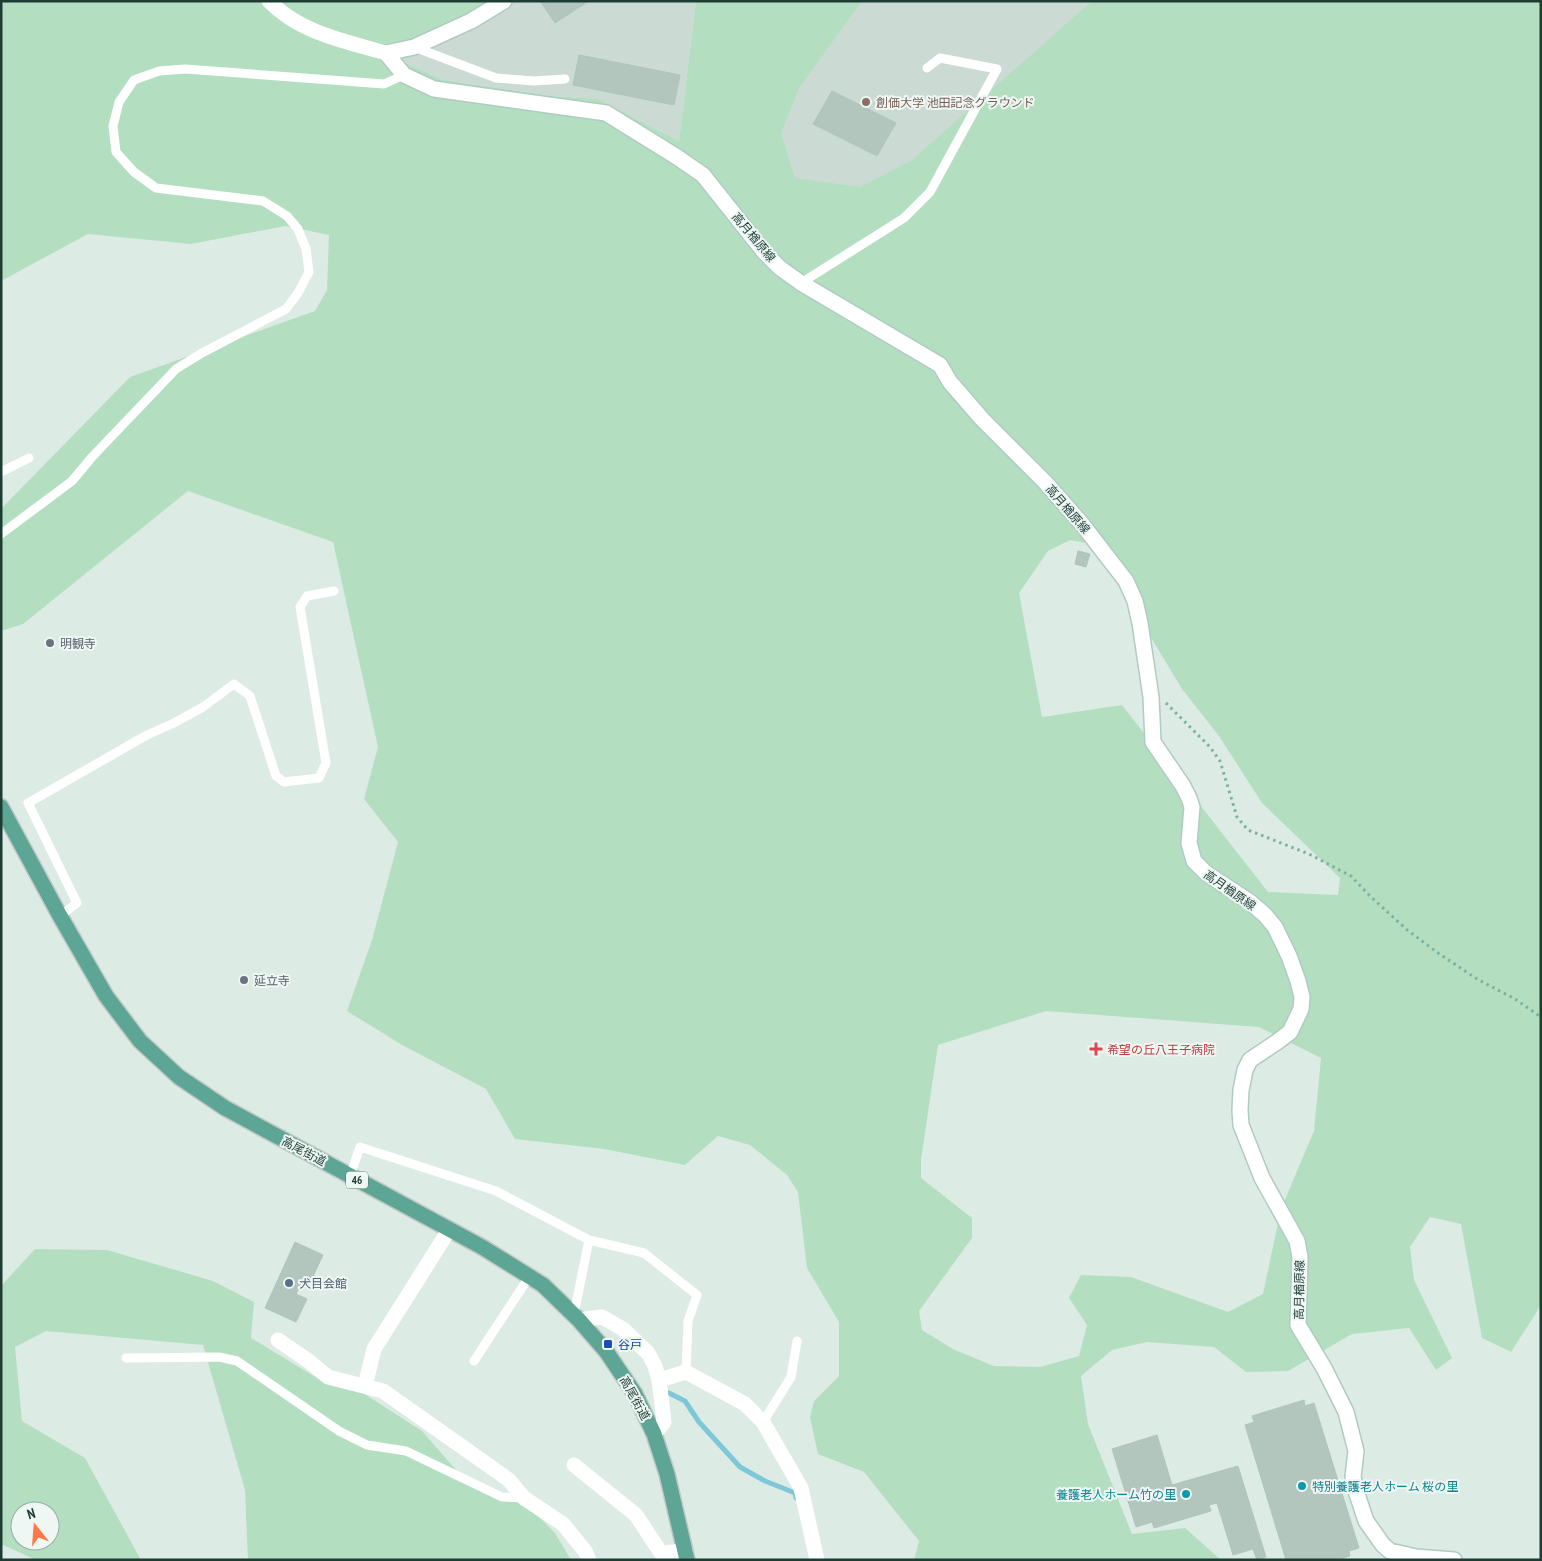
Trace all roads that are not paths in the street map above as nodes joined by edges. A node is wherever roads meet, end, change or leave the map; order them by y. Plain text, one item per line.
1 (269, 1) edge
2 (504, 1) edge
3 (414, 47) junction
4 (386, 53) junction
5 (927, 68) dead end
6 (404, 75) junction
7 (565, 79) dead end
8 (801, 283) junction
9 (28, 458) dead end
10 (1, 472) edge
11 (1, 534) edge
12 (334, 591) dead end
13 (1, 807) edge
14 (60, 916) junction
15 (350, 1176) junction
16 (449, 1230) junction
17 (589, 1240) junction
18 (529, 1277) junction
19 (576, 1317) junction
20 (278, 1340) dead end
21 (797, 1341) dead end
22 (126, 1358) dead end
23 (474, 1361) dead end
24 (686, 1372) junction
25 (659, 1380) junction
26 (365, 1386) junction
27 (763, 1422) junction
28 (654, 1434) junction
29 (574, 1465) dead end
30 (524, 1498) junction
31 (686, 1555) edge
32 (589, 1560) edge
33 (817, 1560) edge
34 (1454, 1560) edge

1 - 4 main road
2 - 3 main road
3 - 4 main road
3 - 7 lane
4 - 6 main road
5 - 8 lane
6 - 8 main road, 高月楢原線
6 - 11 lane
8 - 34 main road, 高月楢原線
9 - 10 lane
12 - 14 lane
13 - 14 main road, 高尾街道 / 46
14 - 15 main road, 高尾街道 / 46
15 - 16 main road, 高尾街道 / 46
15 - 17 lane
16 - 18 main road, 高尾街道 / 46
16 - 26 main road
17 - 19 lane
17 - 24 lane
18 - 19 main road, 高尾街道 / 46
18 - 23 lane
19 - 25 main road
19 - 28 main road, 高尾街道 / 46
20 - 26 main road
21 - 27 lane
22 - 30 lane
24 - 25 main road
24 - 27 main road
25 - 28 main road
26 - 30 main road
27 - 33 main road
28 - 31 main road, 高尾街道 / 46
29 - 31 main road
30 - 32 main road

